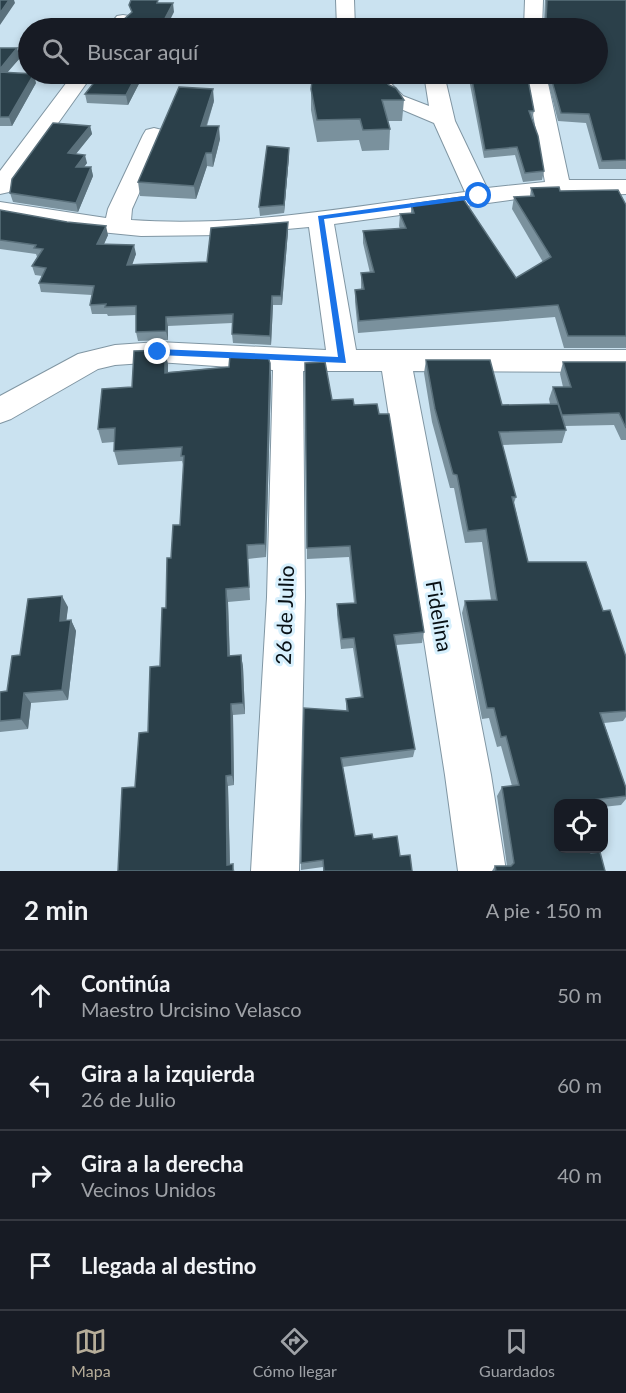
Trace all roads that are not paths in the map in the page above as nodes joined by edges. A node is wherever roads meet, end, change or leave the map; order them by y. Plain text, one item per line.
1 (345, 0) edge
2 (534, 0) edge
3 (346, 18) edge
4 (533, 18) edge
5 (77, 84) edge
6 (381, 84) edge
7 (435, 84) edge
8 (538, 84) edge
9 (443, 119) junction
10 (154, 135) dead end
11 (0, 187) edge
12 (626, 187) edge
13 (558, 188) junction
14 (479, 196) junction
15 (0, 209) edge
16 (320, 218) junction
17 (118, 227) junction
18 (288, 360) junction
19 (343, 361) junction
20 (396, 361) junction
21 (626, 361) edge
22 (0, 411) edge
23 (275, 871) edge
24 (482, 871) edge

1 - 3 street
2 - 4 street
5 - 11 street
6 - 9 street
7 - 9 street
8 - 13 street
9 - 14 street
10 - 17 street
12 - 13 street
13 - 14 street
14 - 16 street
15 - 17 street
16 - 17 street
16 - 19 street
18 - 19 street
18 - 22 street
18 - 23 street, 26 de Julio
19 - 20 street
20 - 21 street
20 - 24 street, Fidelina

